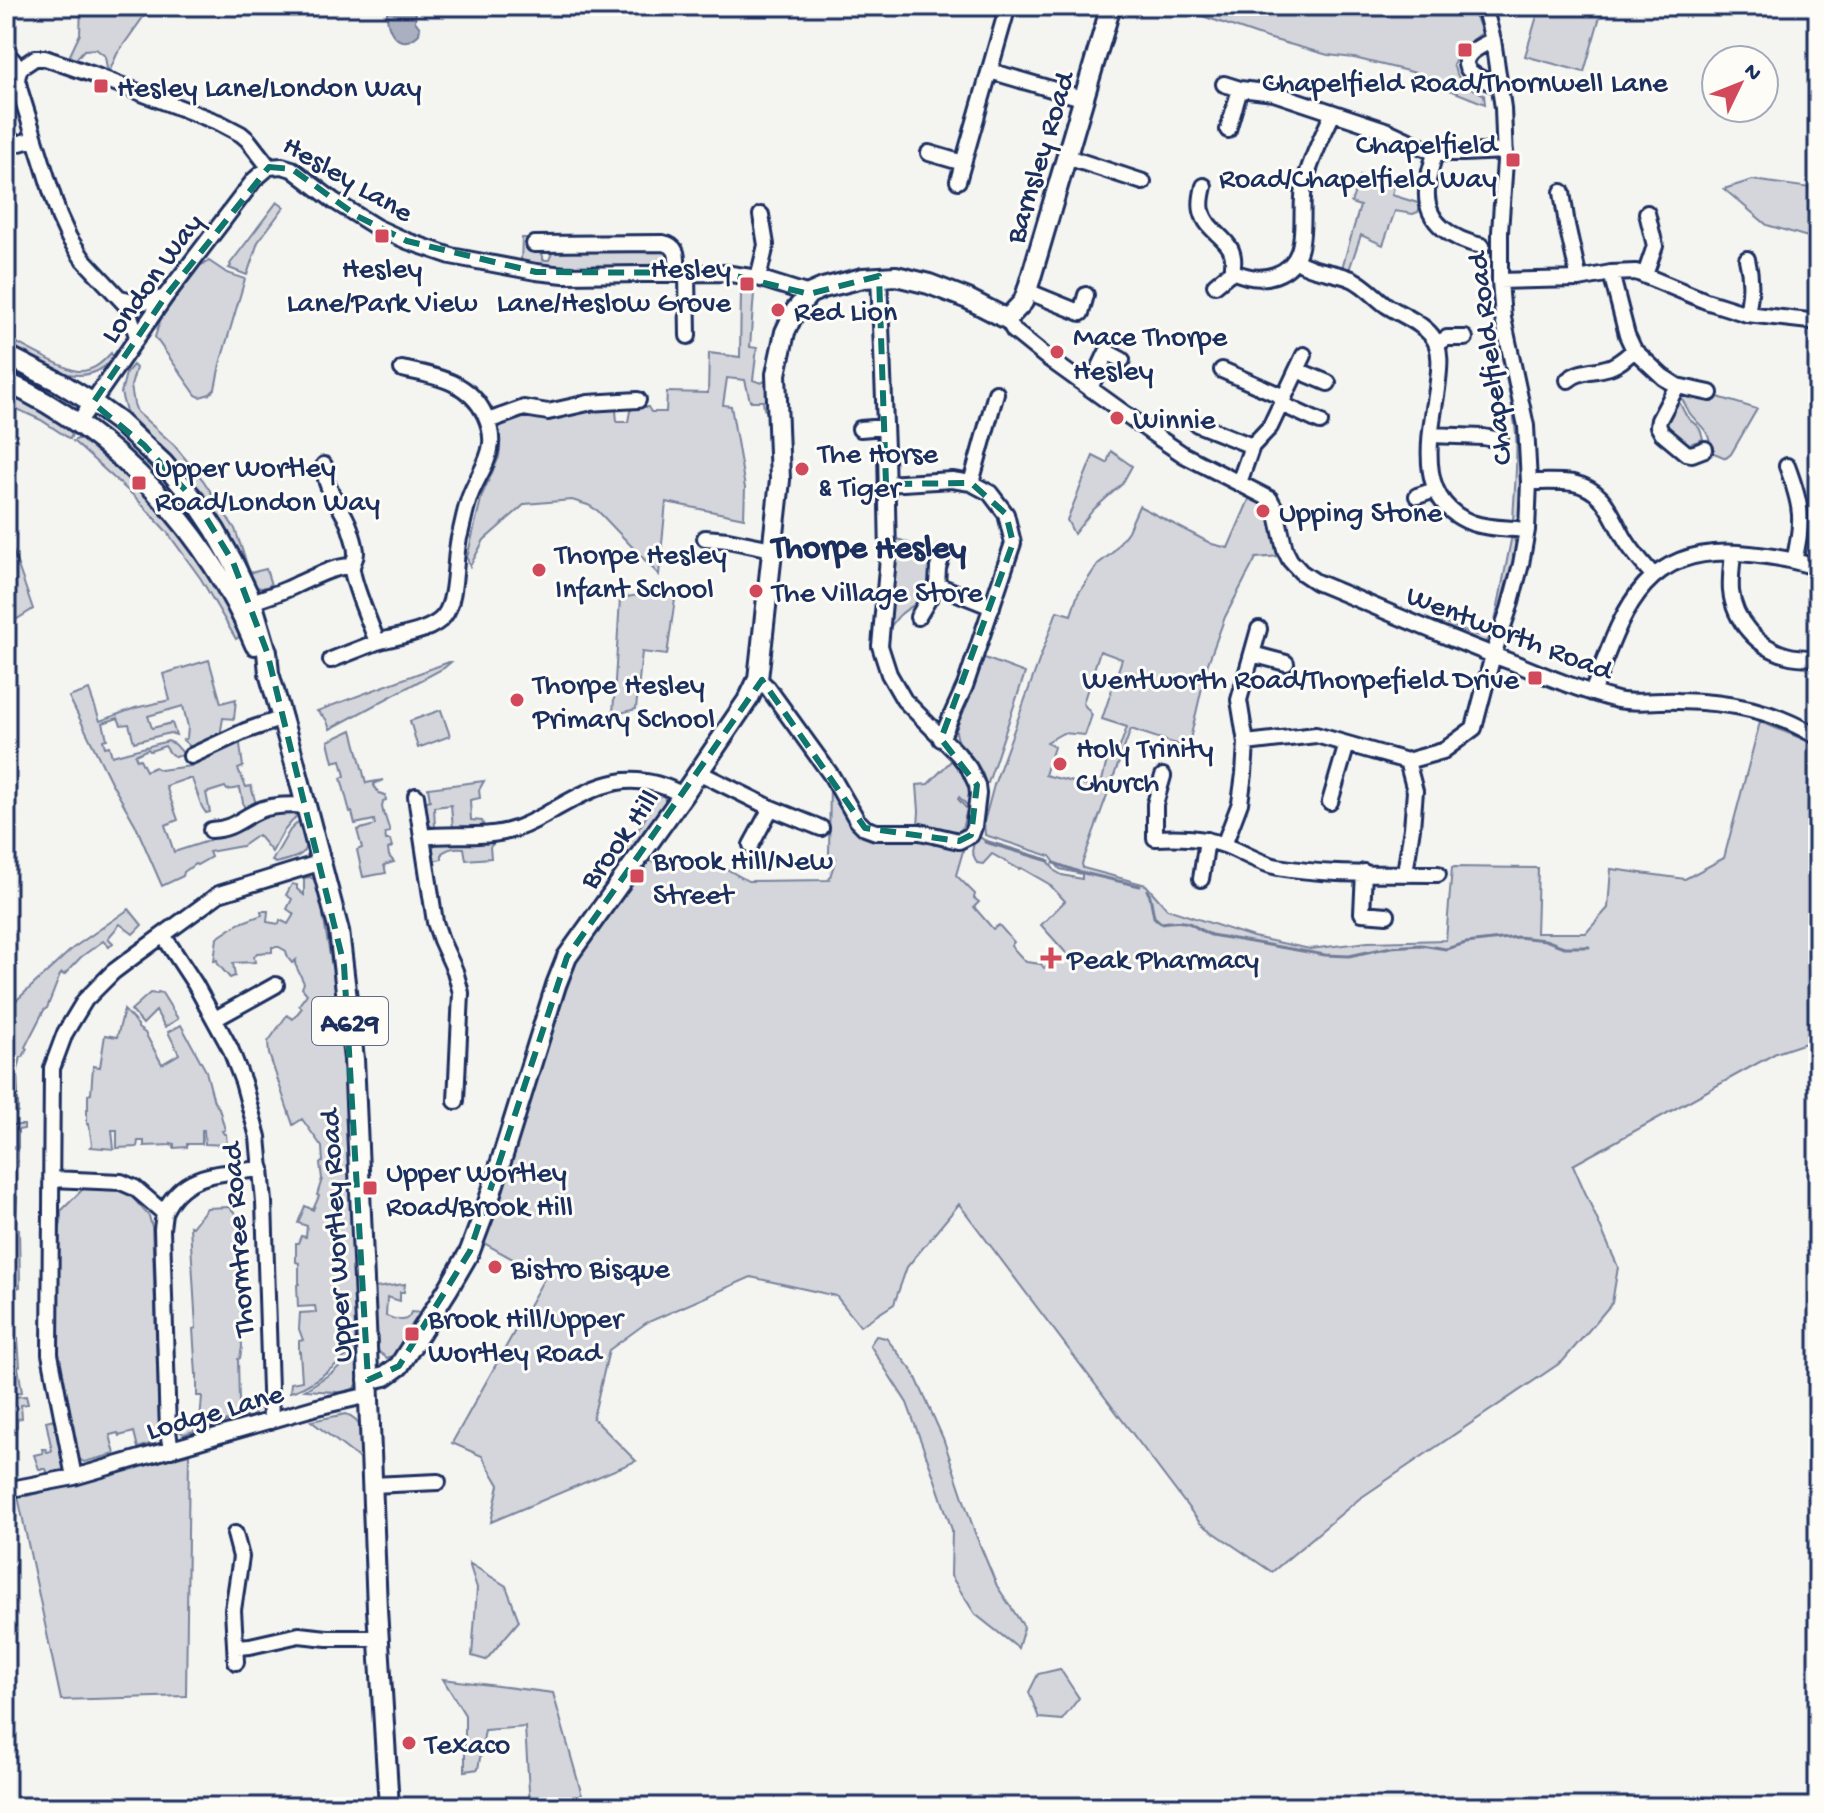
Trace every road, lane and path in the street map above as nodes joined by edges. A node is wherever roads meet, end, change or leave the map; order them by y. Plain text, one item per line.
1 (1008, 6) edge
2 (1111, 6) edge
3 (1484, 6) edge
4 (1493, 40) junction
5 (6, 53) edge
6 (20, 68) junction
7 (990, 71) junction
8 (1224, 84) dead end
9 (1500, 86) junction
10 (1240, 89) junction
11 (1085, 99) junction
12 (1333, 113) junction
13 (1228, 130) dead end
14 (34, 139) junction
15 (6, 147) edge
16 (1505, 151) junction
17 (929, 153) dead end
18 (1435, 153) junction
19 (1067, 157) junction
20 (963, 163) junction
21 (269, 167) junction
22 (958, 181) dead end
23 (1143, 182) dead end
24 (1204, 186) dead end
25 (1562, 192) dead end
26 (1647, 213) dead end
27 (761, 215) dead end
28 (534, 244) dead end
29 (1482, 246) dead end
30 (1747, 259) dead end
31 (1295, 260) junction
32 (1232, 271) junction
33 (682, 273) junction
34 (1611, 273) junction
35 (1645, 275) junction
36 (879, 276) junction
37 (758, 278) junction
38 (1579, 279) junction
39 (1500, 281) junction
40 (1215, 285) dead end
41 (1027, 291) junction
42 (809, 294) junction
43 (1086, 295) dead end
44 (165, 297) junction
45 (120, 298) junction
46 (1747, 314) junction
47 (1007, 319) junction
48 (1818, 322) edge
49 (137, 336) junction
50 (688, 336) dead end
51 (1465, 338) dead end
52 (1437, 344) junction
53 (1634, 350) junction
54 (6, 355) edge
55 (1304, 355) dead end
56 (1122, 360) dead end
57 (402, 369) dead end
58 (1222, 370) dead end
59 (1297, 370) junction
60 (1568, 380) dead end
61 (6, 382) edge
62 (1328, 383) dead end
63 (1677, 386) junction
64 (1090, 388) junction
65 (996, 393) dead end
66 (1710, 393) dead end
67 (638, 400) dead end
68 (1282, 400) junction
69 (93, 403) junction
70 (488, 421) junction
71 (1320, 422) dead end
72 (78, 423) junction
73 (1197, 424) dead end
74 (885, 427) junction
75 (860, 429) dead end
76 (1431, 435) junction
77 (1500, 440) dead end
78 (1252, 446) junction
79 (1705, 449) dead end
80 (324, 465) dead end
81 (1787, 466) dead end
82 (1529, 482) junction
83 (971, 483) junction
84 (1239, 483) junction
85 (886, 484) junction
86 (1435, 490) junction
87 (1417, 496) dead end
88 (1527, 530) junction
89 (705, 538) dead end
90 (772, 549) junction
91 (943, 553) dead end
92 (1733, 553) junction
93 (1794, 561) junction
94 (351, 566) junction
95 (1818, 568) edge
96 (1654, 576) junction
97 (937, 585) junction
98 (244, 604) junction
99 (992, 607) junction
100 (918, 617) dead end
101 (1259, 629) dead end
102 (377, 642) junction
103 (1252, 654) junction
104 (1493, 655) junction
105 (1818, 658) edge
106 (331, 660) dead end
107 (1286, 663) dead end
108 (758, 679) junction
109 (1592, 693) junction
110 (283, 718) junction
111 (1818, 737) edge
112 (941, 739) junction
113 (1246, 743) junction
114 (1347, 744) junction
115 (191, 756) dead end
116 (1407, 761) junction
117 (698, 772) junction
118 (1163, 776) dead end
119 (683, 795) junction
120 (416, 796) dead end
121 (1330, 802) dead end
122 (306, 805) junction
123 (771, 808) junction
124 (821, 828) dead end
125 (211, 830) dead end
126 (422, 837) junction
127 (1207, 840) junction
128 (751, 845) dead end
129 (1224, 845) junction
130 (322, 862) junction
131 (1364, 872) junction
132 (1405, 873) junction
133 (1438, 874) dead end
134 (1201, 879) dead end
135 (1387, 915) dead end
136 (163, 935) junction
137 (276, 985) dead end
138 (215, 1019) junction
139 (456, 1101) dead end
140 (262, 1169) junction
141 (52, 1179) junction
142 (164, 1213) junction
143 (369, 1387) junction
144 (271, 1421) junction
145 (171, 1450) junction
146 (74, 1477) junction
147 (438, 1482) dead end
148 (372, 1485) junction
149 (6, 1490) edge
150 (235, 1534) dead end
151 (378, 1638) junction
152 (389, 1807) edge

1 - 7 street
2 - 11 main road, Barnsley Road
3 - 4 street, Chapelfield Road
4 - 9 street, Chapelfield Road
4 - 9 street
5 - 6 street
6 - 14 street
6 - 21 street, Hesley Lane
7 - 11 street
7 - 20 street
8 - 10 street
9 - 16 street, Chapelfield Road
10 - 12 street
10 - 13 street
11 - 19 main road, Barnsley Road
12 - 18 street
12 - 31 street
14 - 15 street
14 - 45 street
16 - 18 street
16 - 39 street, Chapelfield Road
17 - 20 street
18 - 29 street
19 - 23 street
19 - 41 main road, Barnsley Road
20 - 22 street
21 - 33 street, Hesley Lane
21 - 44 street, London Way
24 - 32 street
25 - 38 street
26 - 35 street
27 - 37 street
28 - 33 street
30 - 46 street
31 - 32 street
31 - 52 street
32 - 40 street
33 - 37 street, Hesley Lane
33 - 50 street
34 - 35 street
34 - 38 street
34 - 53 street
35 - 46 street
36 - 42 main road
36 - 47 main road
36 - 74 street
37 - 42 street, Hesley Lane
38 - 39 street
39 - 82 street, Chapelfield Road
41 - 43 street
41 - 47 main road, Barnsley Road
42 - 90 main road, Brook Hill
44 - 45 street
44 - 49 street, London Way
45 - 49 street
46 - 48 street
47 - 64 street
49 - 69 street, London Way
51 - 52 street
52 - 76 street
53 - 60 street
53 - 63 street
54 - 69 main road, Upper Wortley Road / A629
55 - 59 street
56 - 64 street
57 - 70 street
58 - 68 street
59 - 62 street
59 - 68 street
61 - 72 main road, Upper Wortley Road / A629
63 - 66 street
63 - 79 street
64 - 84 street
65 - 83 street
67 - 70 street
68 - 71 street
68 - 78 street
69 - 72 street, London Way
69 - 98 main road, Upper Wortley Road / A629
70 - 102 street
72 - 98 main road, Upper Wortley Road / A629
73 - 78 street
74 - 75 street
74 - 85 street
76 - 77 street
76 - 86 street
78 - 84 street
80 - 94 street
81 - 93 street
82 - 88 street, Chapelfield Road
82 - 96 street
83 - 85 street
83 - 99 street
84 - 104 street, Wentworth Road
85 - 112 street
86 - 87 street
86 - 88 street
88 - 104 street, Chapelfield Road
89 - 90 street
90 - 108 main road, Brook Hill
91 - 97 street
92 - 93 street
92 - 96 street
92 - 105 street
93 - 95 street
94 - 98 street
94 - 102 street
96 - 109 street
97 - 99 street
97 - 100 street
98 - 110 main road, Upper Wortley Road / A629
99 - 112 street
101 - 103 street
102 - 106 street
103 - 107 street
103 - 113 street
104 - 109 street, Wentworth Road
104 - 116 street, Chapelfield Road
108 - 112 street
108 - 117 main road, Brook Hill
109 - 111 street, Wentworth Road
110 - 115 street
110 - 122 main road, Upper Wortley Road / A629
113 - 114 street
113 - 129 street
114 - 116 street
114 - 121 street
116 - 132 street
117 - 119 main road, Brook Hill
117 - 123 street
118 - 127 street
119 - 126 street
119 - 143 main road, Brook Hill
120 - 126 street
122 - 125 street
122 - 130 main road, Upper Wortley Road / A629
123 - 124 street
123 - 128 street
126 - 139 street
127 - 129 street
127 - 134 street
129 - 131 street
130 - 136 street
130 - 143 main road, Upper Wortley Road / A629
131 - 132 street
131 - 135 street
132 - 133 street
136 - 138 street, Thorntree Road
136 - 141 street
137 - 138 street
138 - 140 street, Thorntree Road
140 - 142 street
140 - 144 street, Thorntree Road
141 - 142 street
141 - 146 street
142 - 145 street
143 - 144 street, Lodge Lane
143 - 148 main road, Upper Wortley Road / A629
144 - 145 street, Lodge Lane
145 - 146 street, Lodge Lane
146 - 149 street, Lodge Lane
147 - 148 street
148 - 151 main road, Upper Wortley Road / A629
150 - 151 street
151 - 152 main road, Upper Wortley Road / A629

